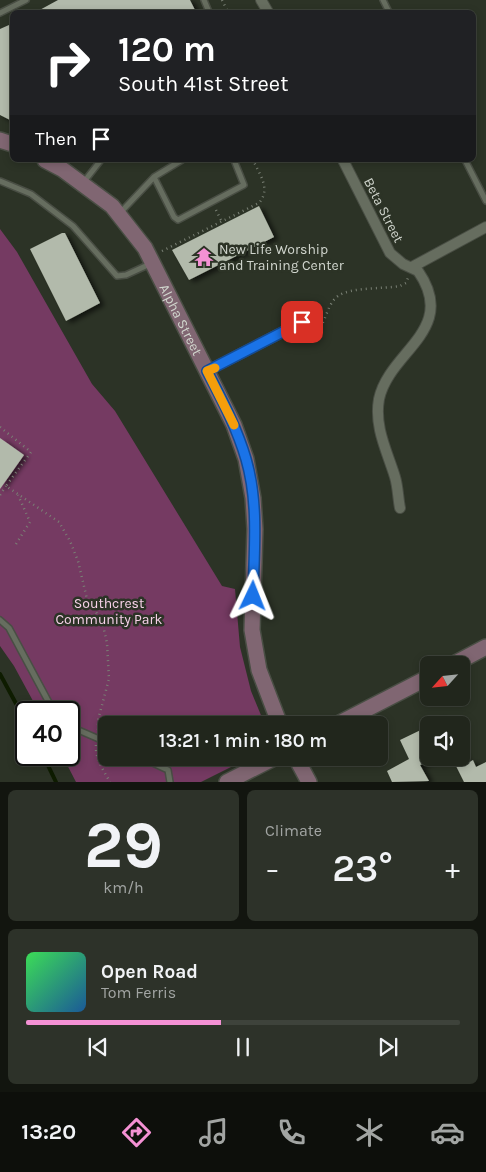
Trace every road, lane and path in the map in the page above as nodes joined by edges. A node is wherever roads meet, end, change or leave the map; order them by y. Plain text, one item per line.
1 (26, 0) edge
2 (0, 13) edge
3 (49, 162) edge
4 (100, 162) edge
5 (179, 162) edge
6 (235, 162) edge
7 (254, 162) edge
8 (344, 162) edge
9 (466, 162) edge
10 (154, 177) junction
11 (0, 181) edge
12 (83, 184) junction
13 (486, 201) edge
14 (212, 202) junction
15 (119, 214) junction
16 (222, 222) junction
17 (486, 227) edge
18 (157, 257) junction
19 (412, 267) junction
20 (302, 322) joint
21 (207, 371) junction
22 (0, 428) edge
23 (6, 486) junction
24 (17, 493) junction
25 (0, 495) edge
26 (400, 508) dead end
27 (16, 544) dead end
28 (0, 620) edge
29 (486, 647) edge
30 (469, 656) edge
31 (420, 682) edge
32 (48, 701) edge
33 (277, 716) edge
34 (353, 716) edge
35 (80, 731) edge
36 (96, 738) junction
37 (159, 766) edge
38 (258, 766) edge
39 (300, 766) edge
40 (110, 782) edge
41 (170, 782) edge
42 (227, 782) edge
43 (309, 782) edge

1 - 2 lane
3 - 12 street, Alpha Street
4 - 12 lane
5 - 10 lane
6 - 14 lane
7 - 16 path
8 - 19 street, Beta Street
9 - 13 lane
10 - 14 lane
10 - 15 lane
11 - 18 lane
12 - 15 street, Alpha Street
14 - 16 path
15 - 18 street, Alpha Street
16 - 18 path
17 - 19 street
18 - 21 street, Alpha Street
19 - 20 path
19 - 26 street, Beta Street
20 - 21 street
21 - 33 street, Alpha Street
22 - 23 path
23 - 24 path
23 - 25 path
24 - 27 path
24 - 36 path
28 - 32 lane
29 - 30 street
31 - 34 street
35 - 36 lane
36 - 40 path
37 - 41 lane
38 - 42 street
39 - 43 street

